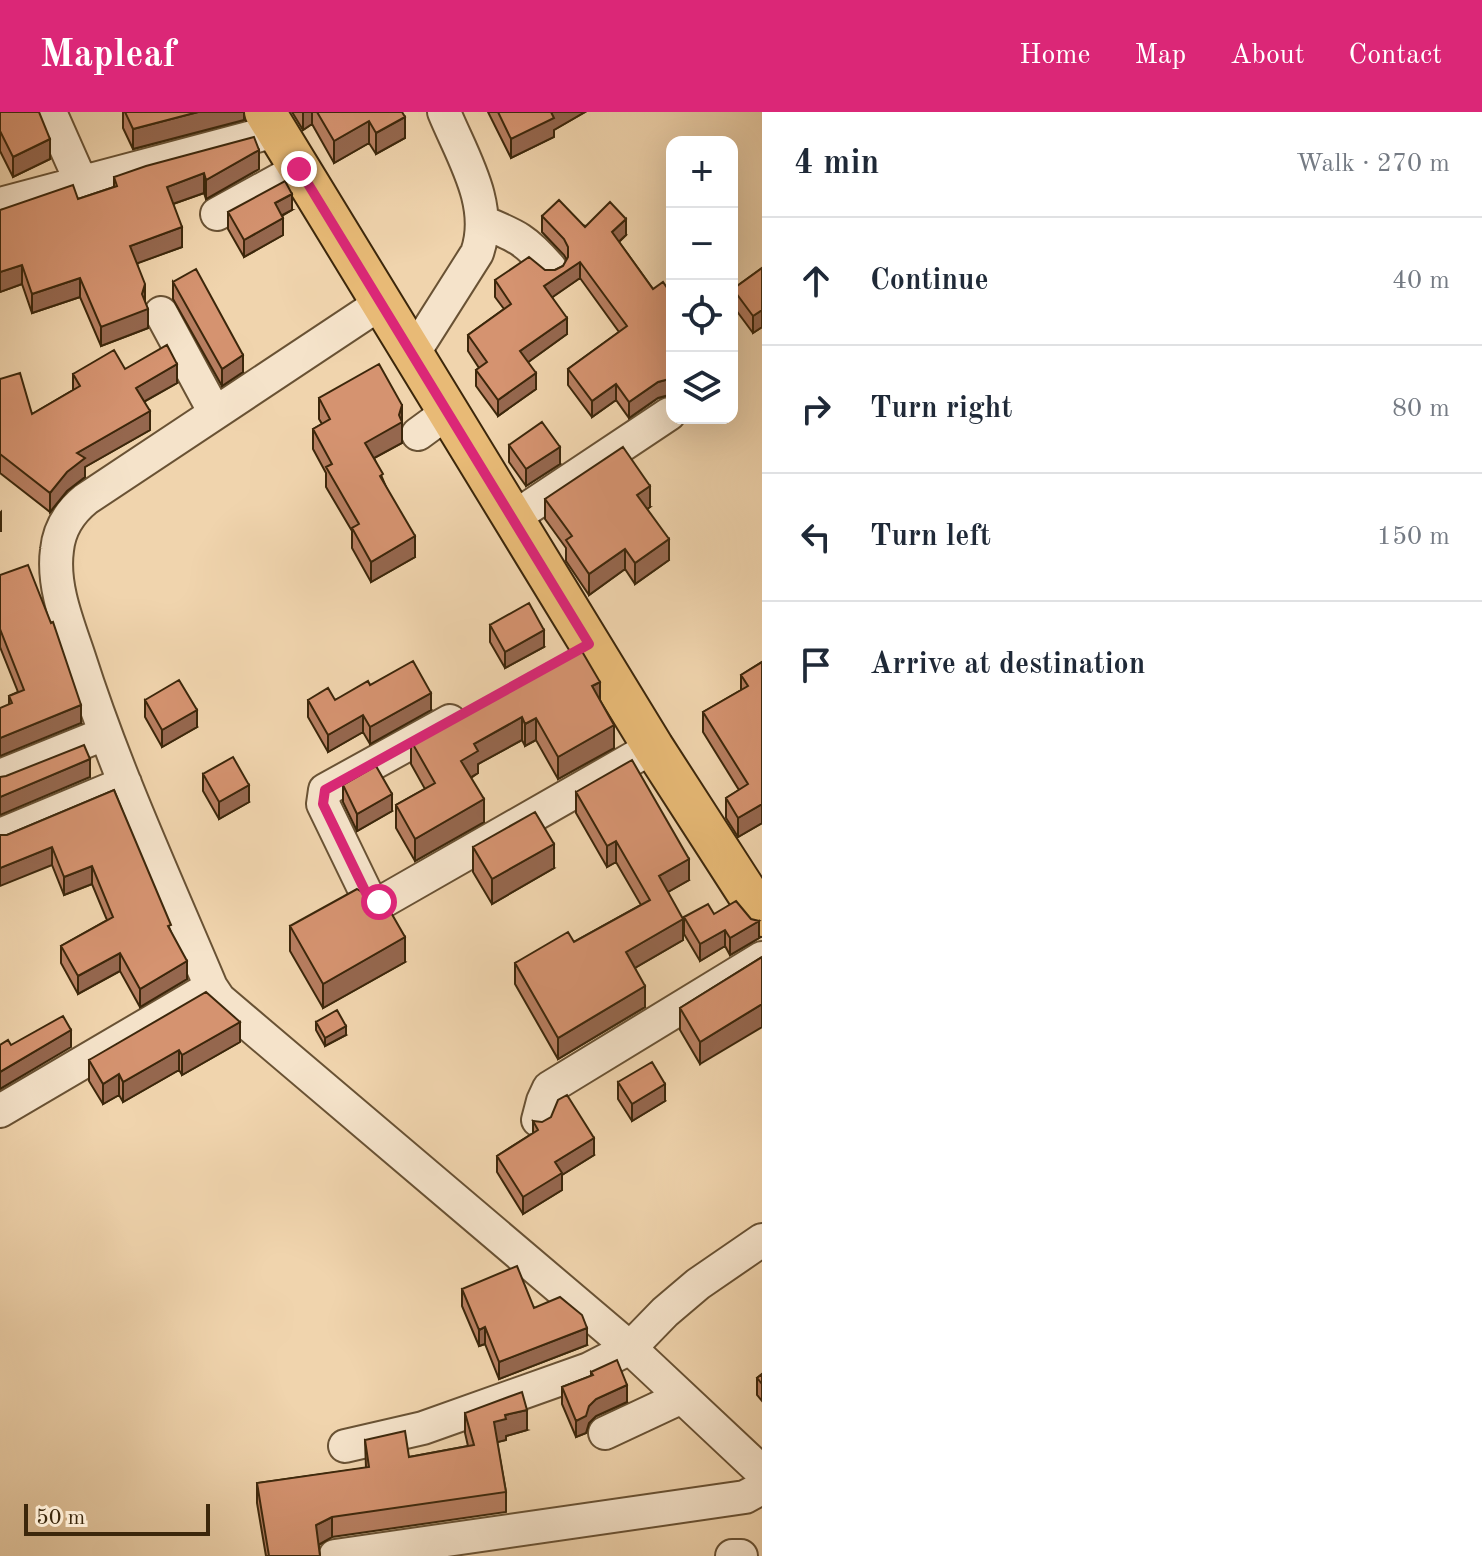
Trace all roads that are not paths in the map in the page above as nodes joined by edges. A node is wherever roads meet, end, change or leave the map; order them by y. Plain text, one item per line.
1 (50, 112) edge
2 (444, 112) edge
3 (270, 121) edge
4 (299, 169) junction
5 (81, 182) junction
6 (0, 204) edge
7 (217, 214) dead end
8 (483, 222) junction
9 (550, 268) edge
10 (381, 303) junction
11 (161, 313) dead end
12 (413, 354) junction
13 (215, 413) junction
14 (666, 416) edge
15 (513, 518) junction
16 (480, 704) edge
17 (104, 734) junction
18 (653, 747) junction
19 (0, 776) edge
20 (125, 783) junction
21 (0, 835) edge
22 (762, 916) edge
23 (762, 958) edge
24 (211, 987) junction
25 (0, 1111) edge
26 (538, 1120) edge
27 (762, 1240) edge
28 (630, 1348) junction
29 (682, 1397) junction
30 (605, 1433) dead end
31 (345, 1446) dead end
32 (762, 1472) edge
33 (762, 1488) edge
34 (335, 1556) edge
35 (732, 1556) edge
36 (741, 1556) edge

1 - 5 street
2 - 8 street
3 - 4 main road
3 - 5 street
4 - 7 street
4 - 10 main road
5 - 6 street
8 - 9 street
8 - 12 street
10 - 12 main road
10 - 13 street
11 - 13 street
12 - 15 main road
13 - 17 street
14 - 15 street
15 - 18 main road
16 - 18 street
17 - 19 street
17 - 20 street
18 - 22 main road
20 - 21 street
20 - 24 street
23 - 26 street
24 - 25 street
24 - 28 street
27 - 28 street
28 - 29 street
28 - 31 street
29 - 30 street
29 - 32 street
33 - 34 street
35 - 36 street

